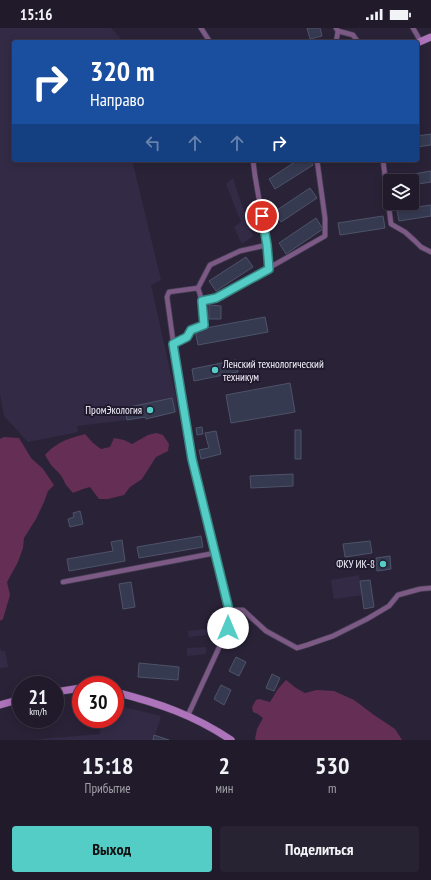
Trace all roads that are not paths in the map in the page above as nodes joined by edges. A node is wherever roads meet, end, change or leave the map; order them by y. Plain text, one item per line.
1 (201, 28) edge
2 (414, 28) edge
3 (337, 29) edge
4 (431, 37) edge
5 (209, 40) edge
6 (336, 40) edge
7 (357, 40) edge
8 (418, 40) edge
9 (419, 42) edge
10 (253, 162) edge
11 (317, 162) edge
12 (383, 162) edge
13 (267, 245) junction
14 (431, 252) edge
15 (269, 269) junction
16 (198, 288) junction
17 (202, 301) junction
18 (173, 344) junction
19 (215, 553) junction
20 (63, 582) dead end
21 (431, 588) edge
22 (229, 610) junction
23 (124, 694) edge
24 (12, 702) edge
25 (0, 705) edge
26 (188, 715) junction
27 (231, 740) edge

1 - 5 street
2 - 8 street
3 - 6 street
3 - 7 street
4 - 9 main road
10 - 13 street
11 - 15 street
12 - 14 street
13 - 15 street
13 - 16 street
15 - 17 street
16 - 17 street
16 - 18 street
17 - 18 street
18 - 19 street
19 - 20 street
19 - 22 street
21 - 22 street
22 - 26 street
23 - 26 main road
24 - 25 main road
26 - 27 main road

